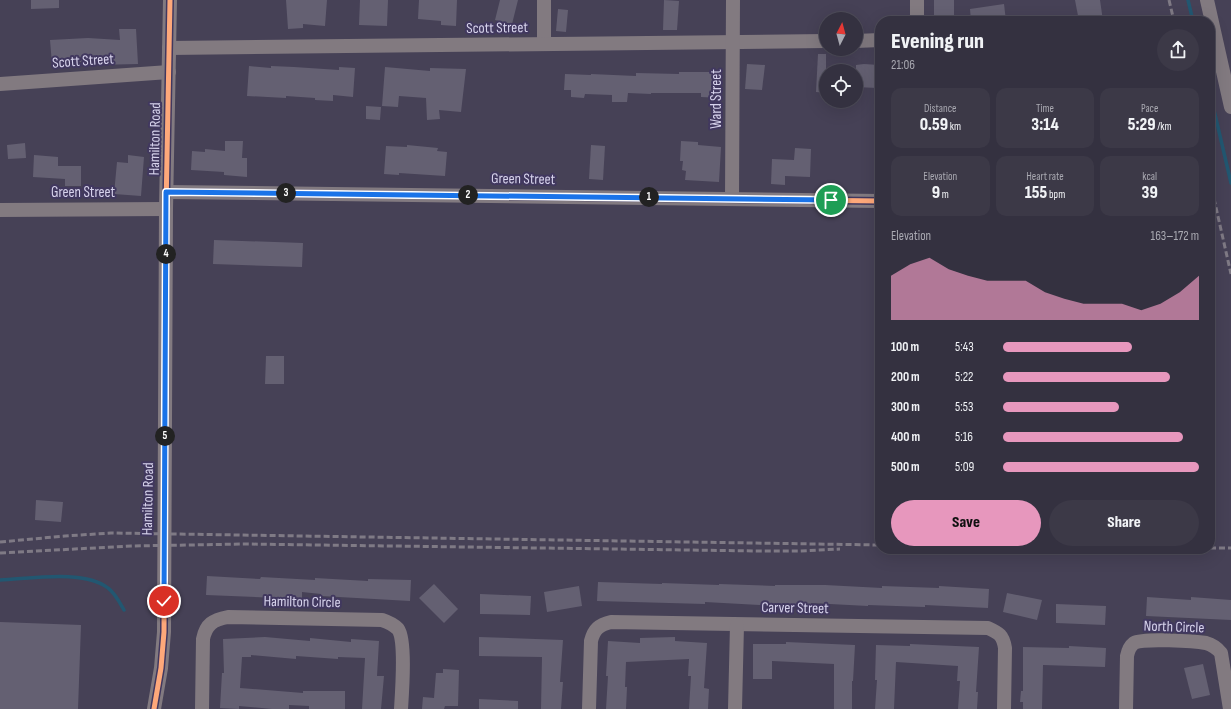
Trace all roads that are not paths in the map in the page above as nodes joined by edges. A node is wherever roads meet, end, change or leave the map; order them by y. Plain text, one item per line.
1 (170, 0) edge
2 (544, 0) edge
3 (733, 0) edge
4 (917, 0) edge
5 (1207, 0) edge
6 (917, 16) edge
7 (1211, 16) edge
8 (1215, 36) edge
9 (875, 40) edge
10 (819, 41) edge
11 (863, 41) edge
12 (733, 42) junction
13 (544, 44) junction
14 (169, 48) junction
15 (169, 72) junction
16 (0, 84) edge
17 (1231, 108) edge
18 (166, 192) junction
19 (732, 198) junction
20 (875, 201) edge
21 (166, 209) junction
22 (0, 210) edge
23 (737, 625) junction
24 (154, 709) edge
25 (202, 709) edge
26 (401, 709) edge
27 (589, 709) edge
28 (735, 709) edge
29 (1004, 709) edge
30 (1126, 709) edge
31 (1230, 709) edge

1 - 14 street, Hamilton Road
2 - 13 street
3 - 12 street, Ward Street
4 - 6 street
5 - 7 street
8 - 17 street
9 - 11 street
10 - 12 street, Scott Street
12 - 13 street, Scott Street
12 - 19 street, Ward Street
13 - 14 street, Scott Street
14 - 15 street, Hamilton Road
15 - 16 street, Scott Street
15 - 18 street, Hamilton Road
18 - 19 street, Green Street
18 - 21 street, Hamilton Road
19 - 20 street, Green Street
21 - 22 street, Green Street
21 - 24 street, Hamilton Road
23 - 27 street, Carver Street
23 - 28 street
23 - 29 street, Carver Street
25 - 26 street, Hamilton Circle
30 - 31 street, North Circle

